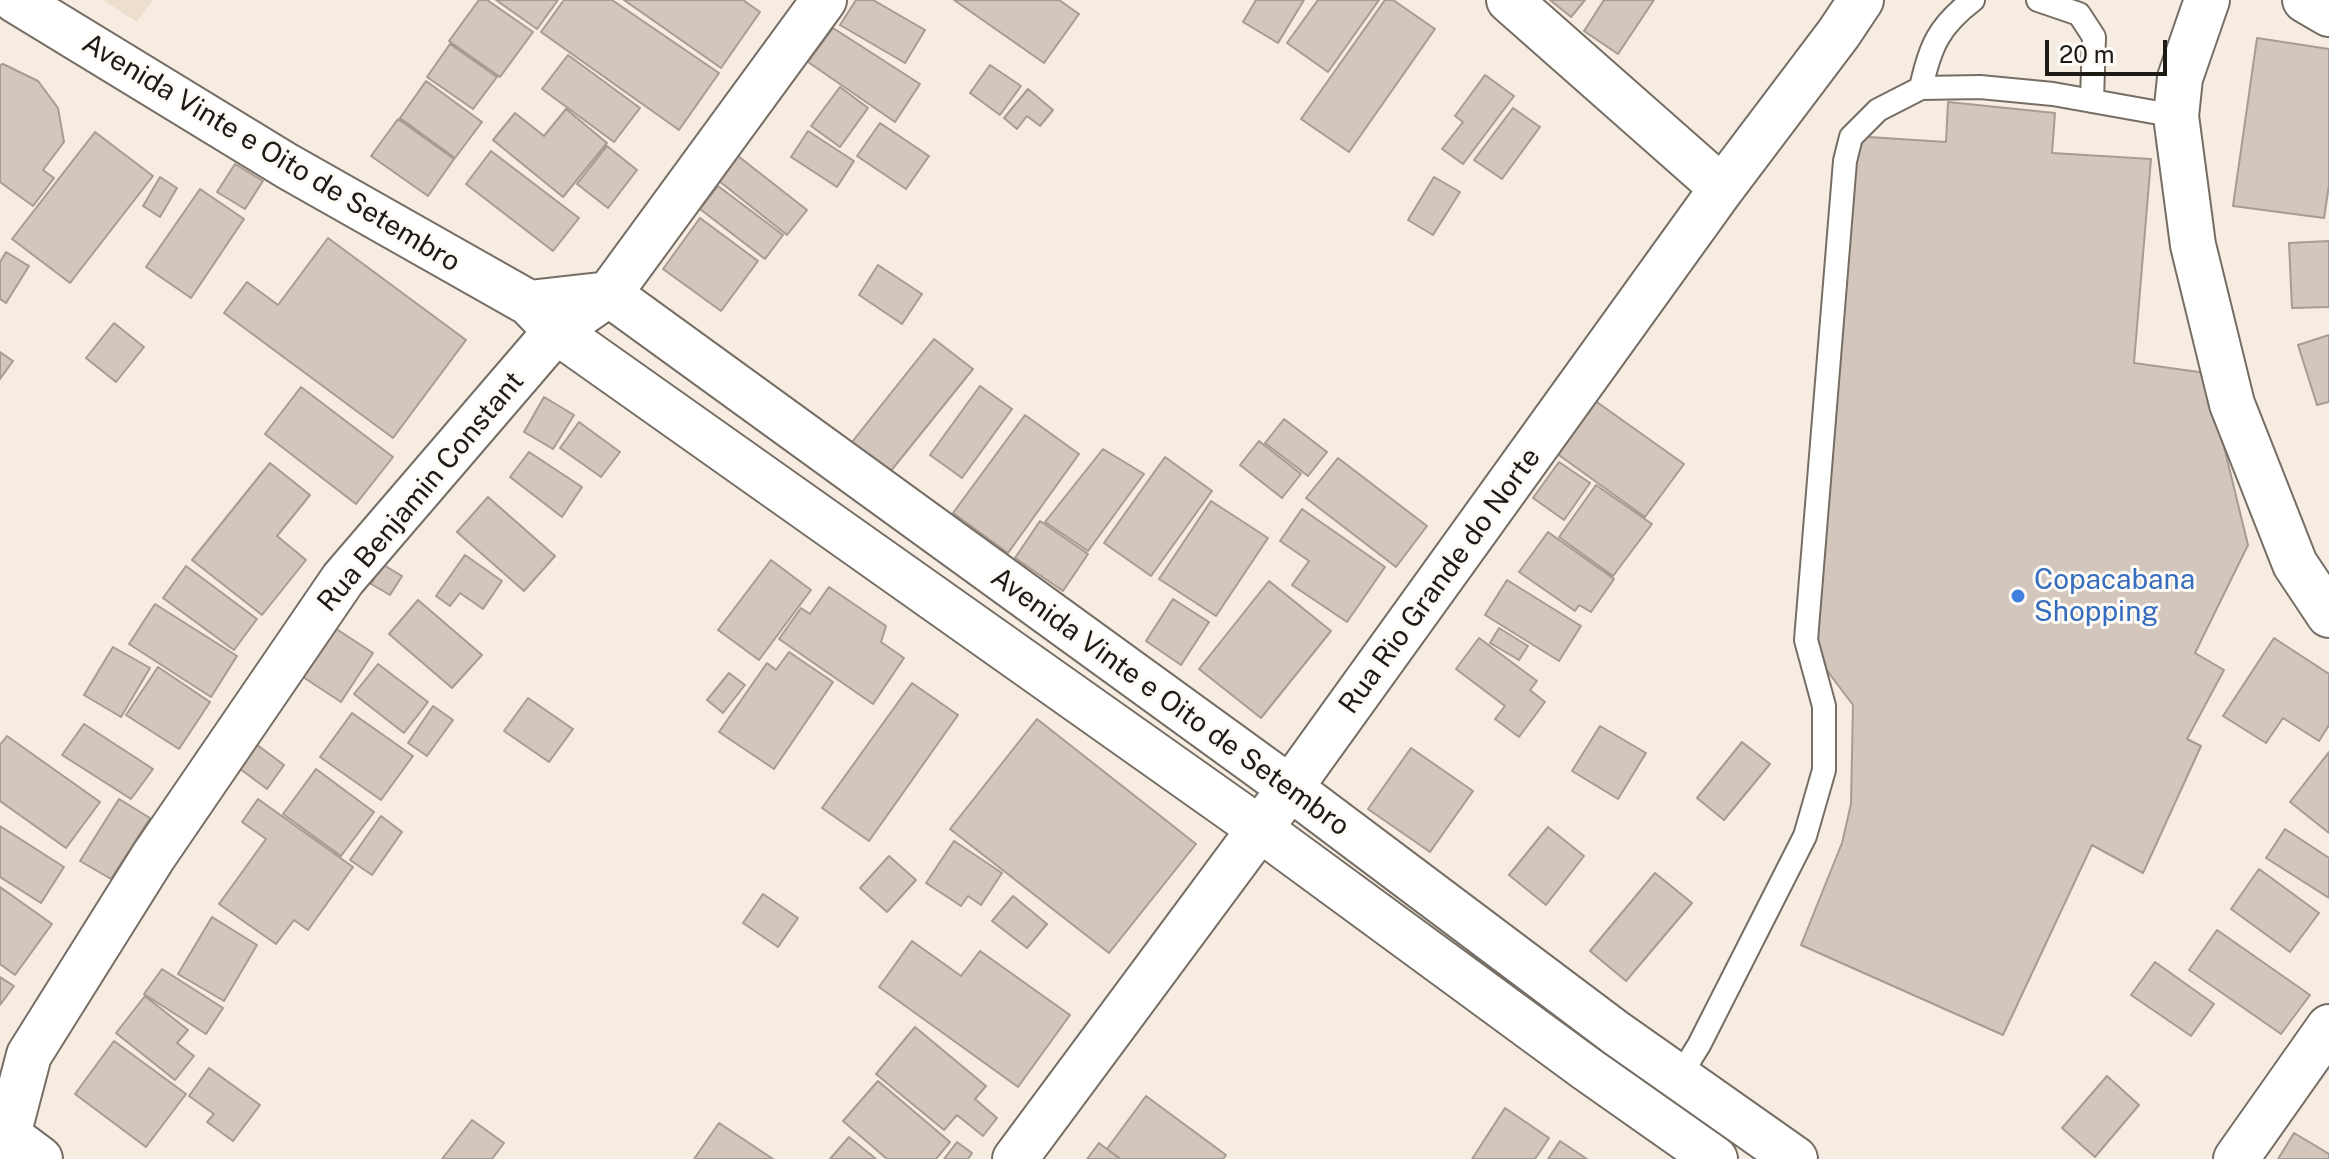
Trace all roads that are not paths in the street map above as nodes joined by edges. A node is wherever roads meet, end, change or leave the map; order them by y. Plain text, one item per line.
1 (15, 0) edge
2 (824, 0) edge
3 (1509, 0) edge
4 (1861, 0) edge
5 (1973, 0) edge
6 (2038, 0) edge
7 (2207, 0) edge
8 (2305, 0) edge
9 (2329, 14) edge
10 (1921, 88) junction
11 (2092, 101) junction
12 (2176, 116) junction
13 (1722, 188) junction
14 (609, 294) junction
15 (542, 317) junction
16 (2329, 615) edge
17 (1290, 788) junction
18 (1260, 829) junction
19 (2329, 1027) edge
20 (1616, 1033) junction
21 (1587, 1069) junction
22 (1679, 1077) junction
23 (12, 1142) edge
24 (1015, 1159) edge
25 (1715, 1159) edge
26 (1795, 1159) edge
27 (2236, 1159) edge

1 - 15 street, Avenida Vinte e Oito de Setembro
2 - 14 street, Rua Benjamin Constant
3 - 13 street
4 - 13 street, Rua Rio Grande do Norte
5 - 10 lane
6 - 11 lane
7 - 12 street
8 - 9 street
10 - 11 lane
10 - 22 lane
11 - 12 lane
12 - 16 street
13 - 17 street, Rua Rio Grande do Norte
14 - 15 street, Rua Benjamin Constant
14 - 17 street, Avenida Vinte e Oito de Setembro
15 - 18 street, Avenida Vinte e Oito de Setembro
15 - 23 street, Rua Benjamin Constant
17 - 18 street, Rua Rio Grande do Norte
17 - 20 street, Avenida Vinte e Oito de Setembro
18 - 21 street, Avenida Vinte e Oito de Setembro
18 - 24 street, Rua Rio Grande do Norte
19 - 27 street
20 - 21 street
20 - 22 street, Avenida Vinte e Oito de Setembro
21 - 25 street, Avenida Vinte e Oito de Setembro
22 - 26 street, Avenida Vinte e Oito de Setembro

